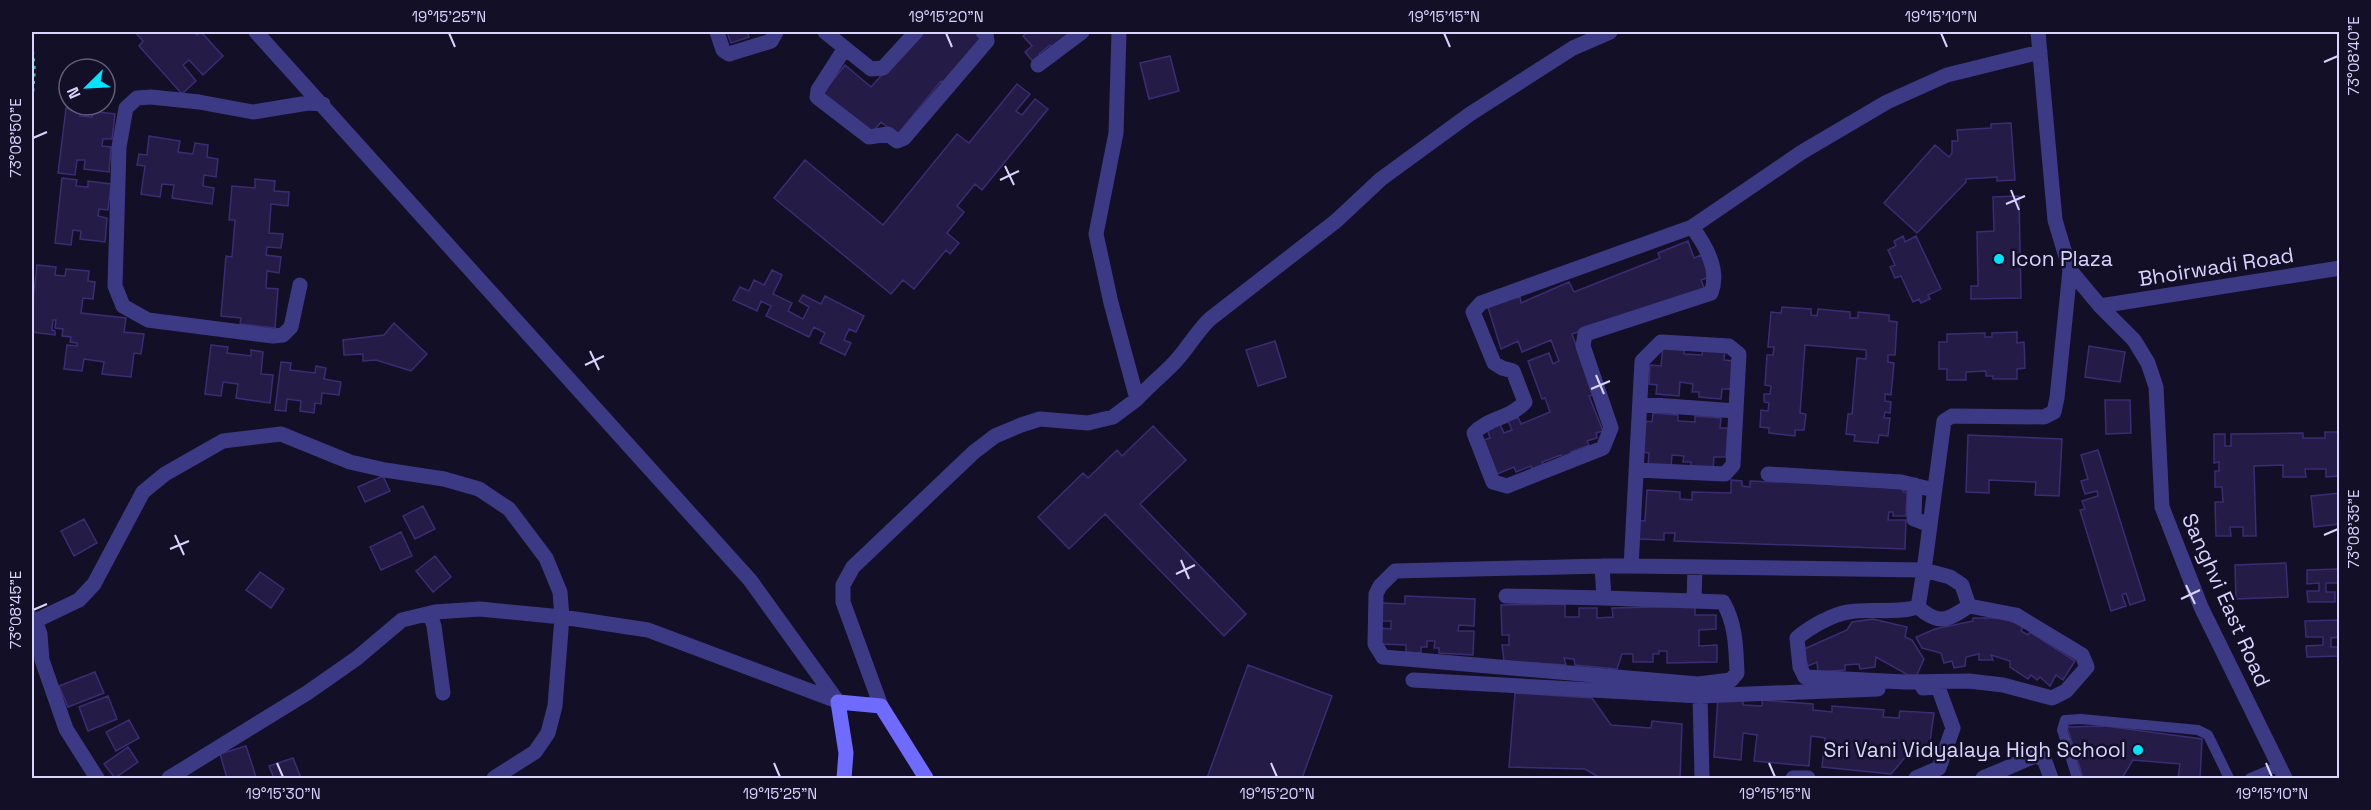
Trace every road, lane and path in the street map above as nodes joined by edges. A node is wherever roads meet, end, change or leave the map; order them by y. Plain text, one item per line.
1 (256, 32) edge
2 (717, 32) edge
3 (776, 32) edge
4 (825, 32) edge
5 (916, 32) edge
6 (983, 32) edge
7 (1082, 32) edge
8 (1119, 32) edge
9 (1610, 32) edge
10 (2038, 32) edge
11 (845, 48) junction
12 (32, 51) edge
13 (2040, 52) junction
14 (1038, 65) dead end
15 (32, 95) edge
16 (322, 104) junction
17 (1692, 227) junction
18 (2340, 268) edge
19 (2070, 270) junction
20 (300, 285) dead end
21 (2100, 306) junction
22 (1137, 399) junction
23 (1640, 404) junction
24 (1736, 411) junction
25 (1636, 470) junction
26 (1768, 474) dead end
27 (1915, 485) junction
28 (1935, 490) junction
29 (1930, 525) junction
30 (1602, 566) junction
31 (1631, 566) junction
32 (1695, 567) junction
33 (1924, 570) junction
34 (1506, 596) dead end
35 (1604, 598) junction
36 (1694, 601) junction
37 (1969, 606) junction
38 (1918, 607) junction
39 (430, 614) junction
40 (562, 617) junction
41 (33, 619) edge
42 (1413, 680) dead end
43 (443, 693) dead end
44 (1700, 696) junction
45 (838, 702) junction
46 (881, 706) junction
47 (2282, 772) edge
48 (97, 778) edge
49 (169, 778) edge
50 (494, 778) edge
51 (844, 778) edge
52 (926, 778) edge
53 (1702, 778) edge
54 (1793, 778) edge
55 (1808, 778) edge
56 (1916, 778) edge
57 (1983, 778) edge
58 (2052, 778) edge
59 (2077, 778) edge
60 (2229, 778) edge
61 (2250, 778) edge

1 - 16 street
2 - 3 street
4 - 11 street
5 - 11 street
6 - 11 street
7 - 14 street
8 - 22 street
9 - 22 street
10 - 13 street
12 - 15 path
13 - 17 street
13 - 19 street
16 - 20 street
16 - 45 street
17 - 17 street
18 - 21 street, Bhoirwadi Road
19 - 21 street, Sanghvi East Road
19 - 28 street
21 - 47 street, Sanghvi East Road
22 - 46 street
23 - 24 street
23 - 24 street
23 - 25 street
24 - 25 street
25 - 31 street
26 - 27 street
27 - 28 street
27 - 29 street
28 - 29 street
29 - 33 street
30 - 31 street
30 - 35 street
30 - 36 street
31 - 32 street
32 - 33 street
32 - 36 street
33 - 37 street
33 - 38 street
34 - 35 street
35 - 36 street
37 - 38 street
37 - 38 street
39 - 40 street
39 - 43 street
39 - 49 street
40 - 41 street
40 - 45 street
40 - 50 street
41 - 48 street
42 - 44 street
44 - 53 street
44 - 56 street
45 - 46 street
45 - 51 street
46 - 52 street
47 - 61 lane
54 - 55 street
57 - 58 street
59 - 60 lane

